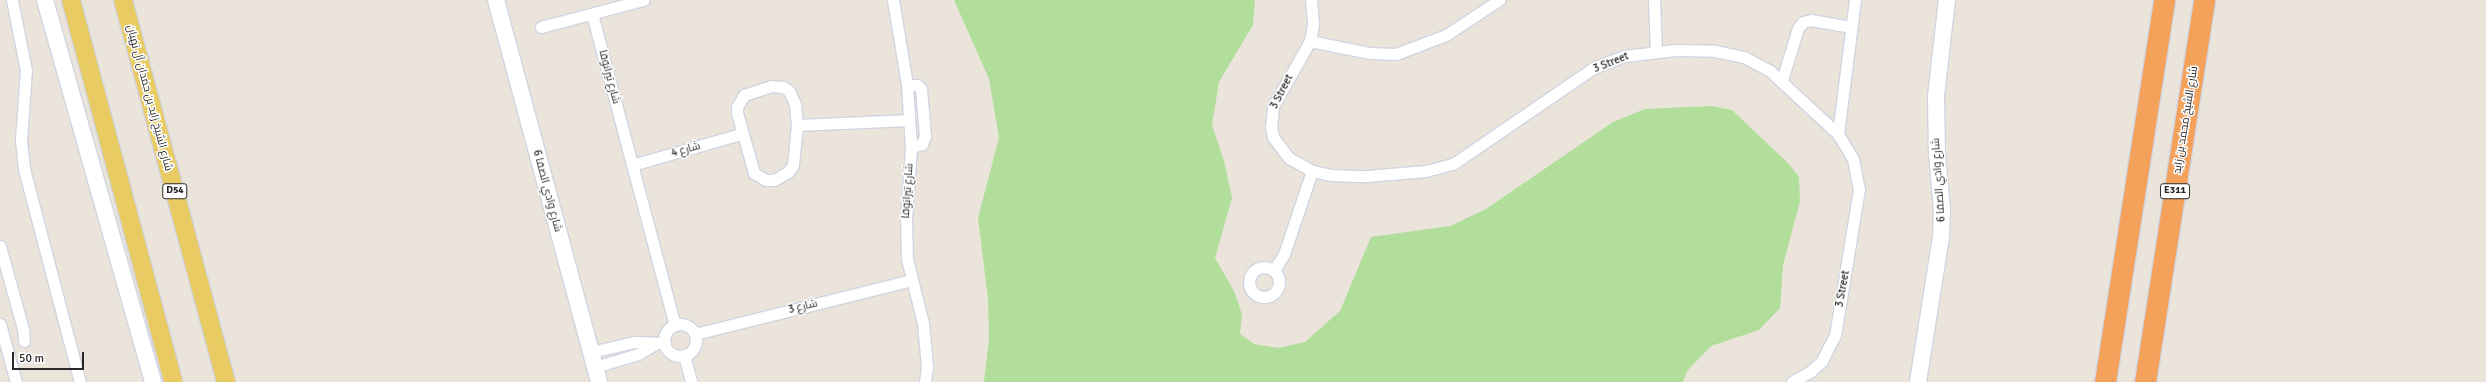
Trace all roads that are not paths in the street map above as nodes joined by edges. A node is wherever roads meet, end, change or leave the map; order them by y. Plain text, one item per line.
1 (12, 0) edge
2 (45, 0) edge
3 (71, 0) edge
4 (123, 0) edge
5 (496, 0) edge
6 (643, 0) edge
7 (893, 0) edge
8 (1312, 0) edge
9 (1499, 0) edge
10 (1654, 0) edge
11 (1855, 0) edge
12 (1948, 0) edge
13 (2160, 0) edge
14 (2164, 0) edge
15 (2204, 0) edge
16 (592, 14) junction
17 (2160, 26) junction
18 (541, 27) dead end
19 (1851, 27) junction
20 (1310, 41) junction
21 (1656, 51) junction
22 (1782, 80) junction
23 (907, 85) junction
24 (909, 120) junction
25 (797, 125) junction
26 (741, 134) junction
27 (1838, 134) junction
28 (911, 148) junction
29 (632, 165) junction
30 (1312, 171) junction
31 (0, 246) edge
32 (1274, 270) dead end
33 (911, 280) junction
34 (136, 321) junction
35 (0, 324) edge
36 (675, 325) junction
37 (695, 334) junction
38 (24, 341) dead end
39 (657, 345) junction
40 (612, 347) junction
41 (591, 352) junction
42 (684, 355) junction
43 (616, 361) junction
44 (597, 375) edge
45 (16, 382) edge
46 (80, 382) edge
47 (145, 382) edge
48 (153, 382) edge
49 (173, 382) edge
50 (226, 382) edge
51 (691, 382) edge
52 (925, 382) edge
53 (1792, 382) edge
54 (1918, 382) edge
55 (2105, 382) edge
56 (2145, 382) edge

1 - 46 street
2 - 34 main road
3 - 49 main road
4 - 50 main road, شارع الشيخ زايد بن حمدان آل نهيان / D54
5 - 41 main road, شارع وادي الصفا 6
6 - 16 street
7 - 23 street, شارع تيرانوفا
8 - 20 street, 3 Street
9 - 20 street
10 - 21 street
11 - 19 street
12 - 54 main road, شارع وادي الصفا 6
13 - 17 highway
14 - 17 highway
15 - 56 highway, شارع الشيخ محمد بن زايد / E311
16 - 18 street
16 - 29 street, شارع تيرانوفا
17 - 55 highway
19 - 22 street
19 - 27 street
20 - 30 street, 3 Street
21 - 22 street, 3 Street
21 - 30 street, 3 Street
22 - 27 street, 3 Street
23 - 24 street, شارع تيرانوفا
23 - 28 street
24 - 25 street
24 - 28 street, شارع تيرانوفا
25 - 26 street
25 - 26 street
26 - 29 street, شارع 4
27 - 53 street, 3 Street
28 - 33 street, شارع تيرانوفا
29 - 36 street, شارع تيرانوفا
30 - 32 street
31 - 38 street
33 - 37 street, شارع 3
33 - 52 street, شارع تيرانوفا
34 - 47 street
34 - 48 main road
35 - 45 street
36 - 37 street
36 - 39 street
37 - 42 street
39 - 40 street
39 - 42 street
39 - 43 street
40 - 41 street
40 - 43 street
41 - 44 main road, شارع وادي الصفا 6
42 - 51 street
43 - 44 street

